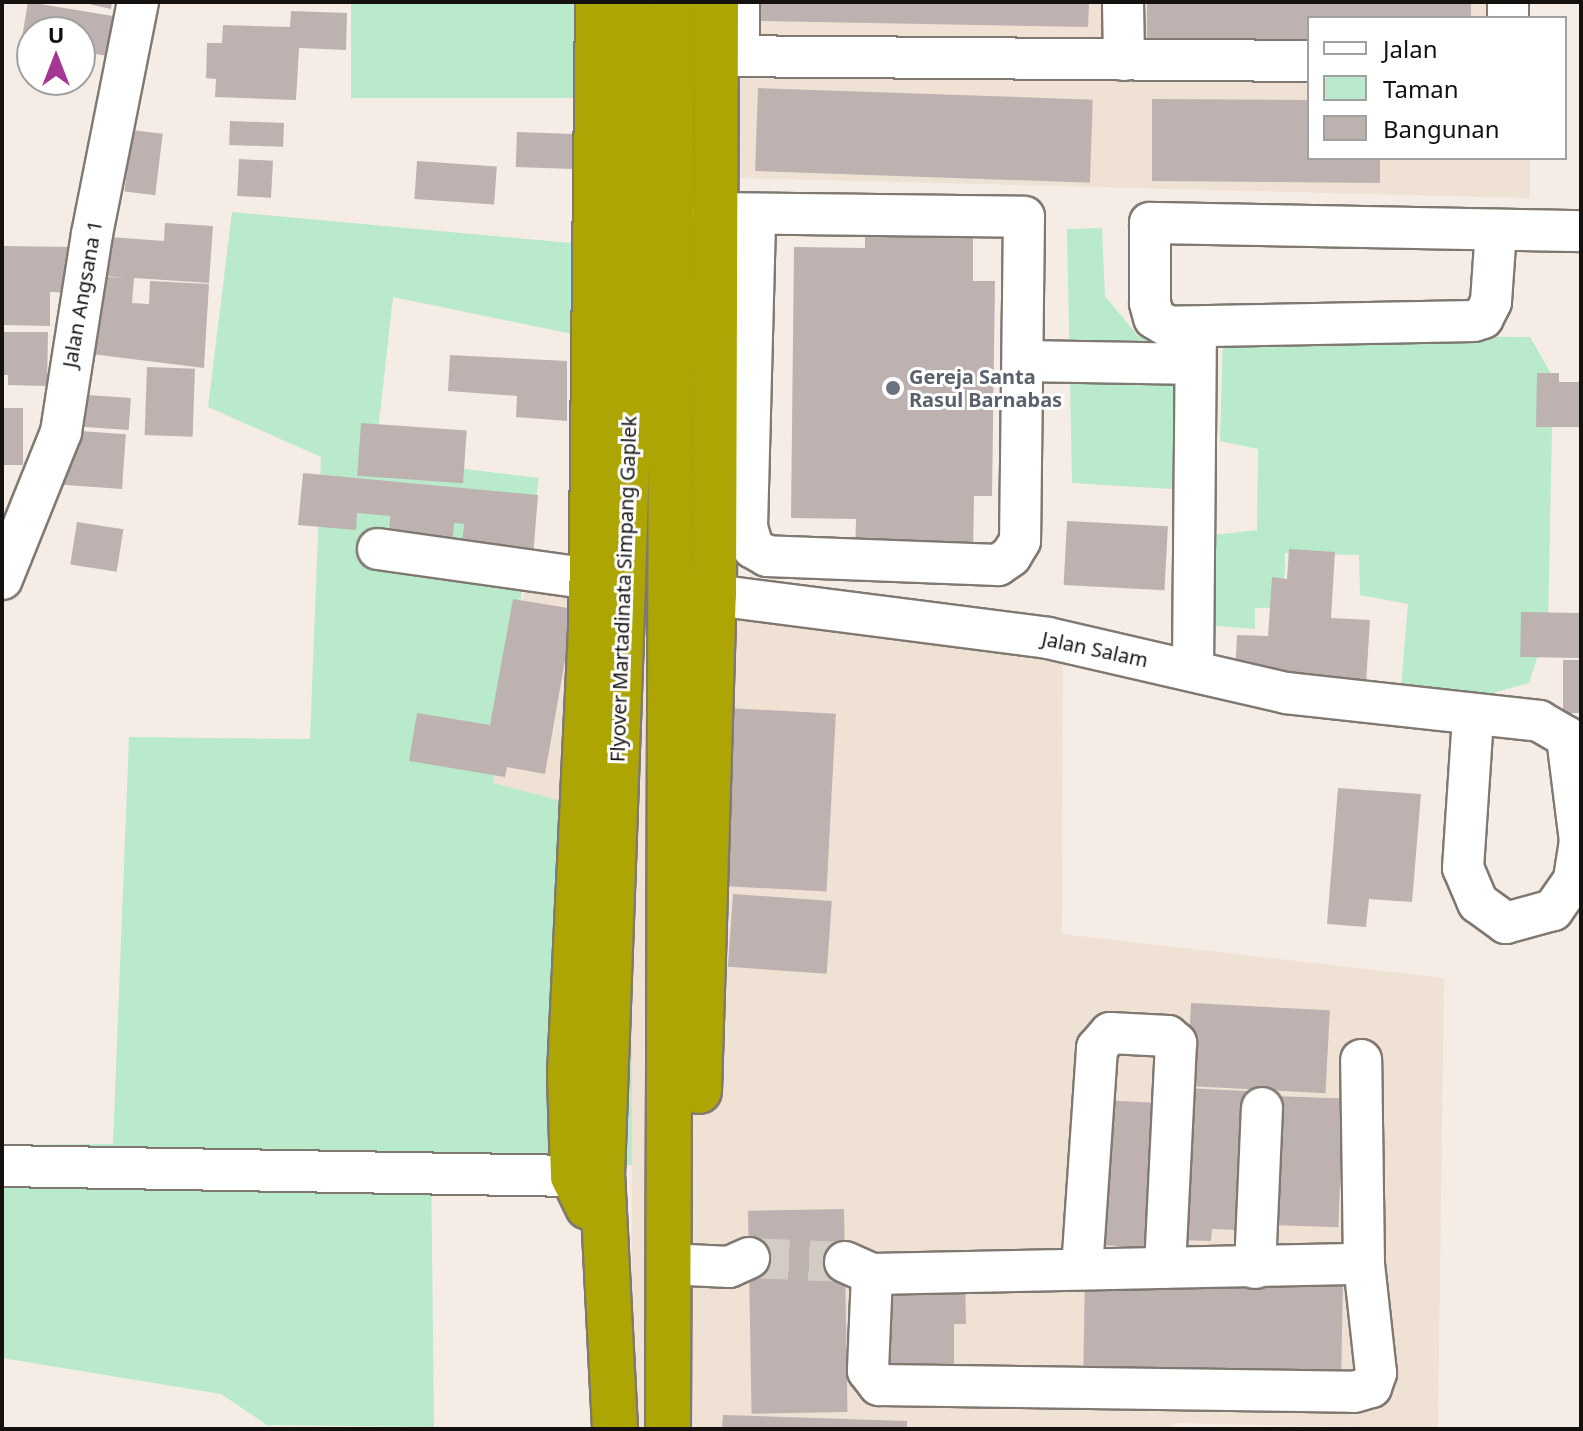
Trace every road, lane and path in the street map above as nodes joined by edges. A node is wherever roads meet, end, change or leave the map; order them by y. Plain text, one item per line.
1 (138, 2) edge
2 (598, 2) edge
3 (637, 2) edge
4 (672, 2) edge
5 (716, 2) edge
6 (739, 2) edge
7 (1123, 2) edge
8 (728, 56) junction
9 (1124, 60) junction
10 (1307, 61) edge
11 (734, 214) junction
12 (1496, 230) junction
13 (1581, 231) edge
14 (1196, 345) junction
15 (1026, 361) junction
16 (378, 549) dead end
17 (2, 579) edge
18 (591, 579) junction
19 (714, 595) junction
20 (1193, 668) junction
21 (1473, 717) junction
22 (1361, 1060) dead end
23 (1262, 1108) dead end
24 (2, 1166) edge
25 (588, 1176) junction
26 (669, 1221) junction
27 (749, 1258) tunnel mouth
28 (668, 1264) junction
29 (1364, 1264) junction
30 (1165, 1268) junction
31 (1255, 1268) junction
32 (1082, 1269) junction
33 (615, 1429) edge
34 (668, 1429) edge

1 - 17 street, Jalan Angsana 1
2 - 18 highway
3 - 25 highway, Flyover Martadinata Simpang Gaplek
4 - 26 highway
5 - 8 highway
6 - 8 street
7 - 9 street
8 - 9 street
8 - 11 highway
9 - 10 street
11 - 15 street
11 - 15 street
11 - 19 highway
12 - 13 street
12 - 14 street
12 - 14 street
14 - 15 street
14 - 20 street
16 - 18 street
18 - 25 highway
19 - 20 street, Jalan Salam
19 - 26 highway
20 - 21 street, Jalan Salam
21 - 21 street, Jalan Salam
22 - 29 street
23 - 31 street
24 - 25 street
25 - 33 highway
26 - 28 highway
27 - 28 street
28 - 34 highway
29 - 31 street
29 - 32 street
30 - 31 street
30 - 32 street
30 - 32 street

